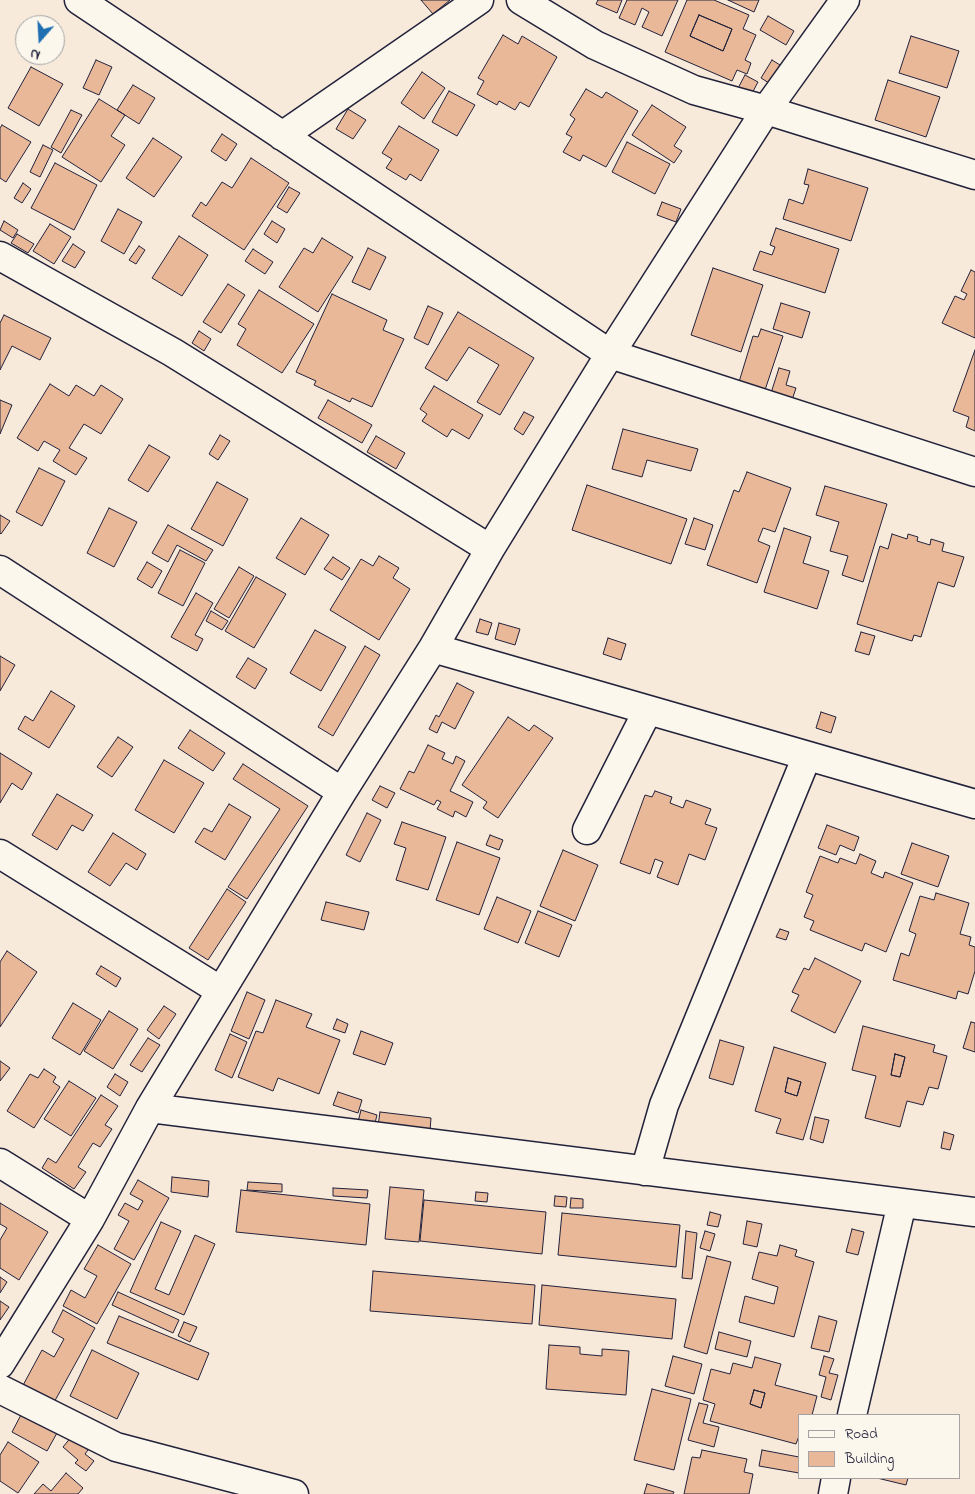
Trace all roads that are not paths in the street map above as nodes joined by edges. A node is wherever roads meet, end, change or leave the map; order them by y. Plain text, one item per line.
1 (79, 0) edge
2 (479, 0) edge
3 (522, 0) edge
4 (845, 0) edge
5 (766, 110) junction
6 (282, 136) junction
7 (975, 175) edge
8 (0, 256) edge
9 (610, 354) junction
10 (975, 472) edge
11 (490, 549) junction
12 (0, 570) edge
13 (433, 648) junction
14 (648, 710) junction
15 (806, 756) junction
16 (342, 792) junction
17 (975, 804) edge
18 (587, 830) dead end
19 (0, 854) edge
20 (221, 991) junction
21 (150, 1108) junction
22 (0, 1162) edge
23 (645, 1170) junction
24 (902, 1203) junction
25 (975, 1212) edge
26 (90, 1219) junction
27 (0, 1364) edge
28 (0, 1389) edge
29 (852, 1414) edge
30 (836, 1479) edge
31 (294, 1494) edge
32 (832, 1494) edge

1 - 6 street
2 - 6 street
3 - 5 street
4 - 5 street
5 - 7 street
5 - 9 street
6 - 9 street
8 - 11 street
9 - 10 street
9 - 11 street
11 - 13 street
12 - 16 street
13 - 14 street
13 - 16 street
14 - 15 street
14 - 18 street
15 - 17 street
15 - 23 street
16 - 20 street
19 - 20 street
20 - 21 street
21 - 23 street
21 - 26 street
22 - 26 street
23 - 24 street
24 - 25 street
24 - 29 street
26 - 27 street
28 - 31 street
30 - 32 street

